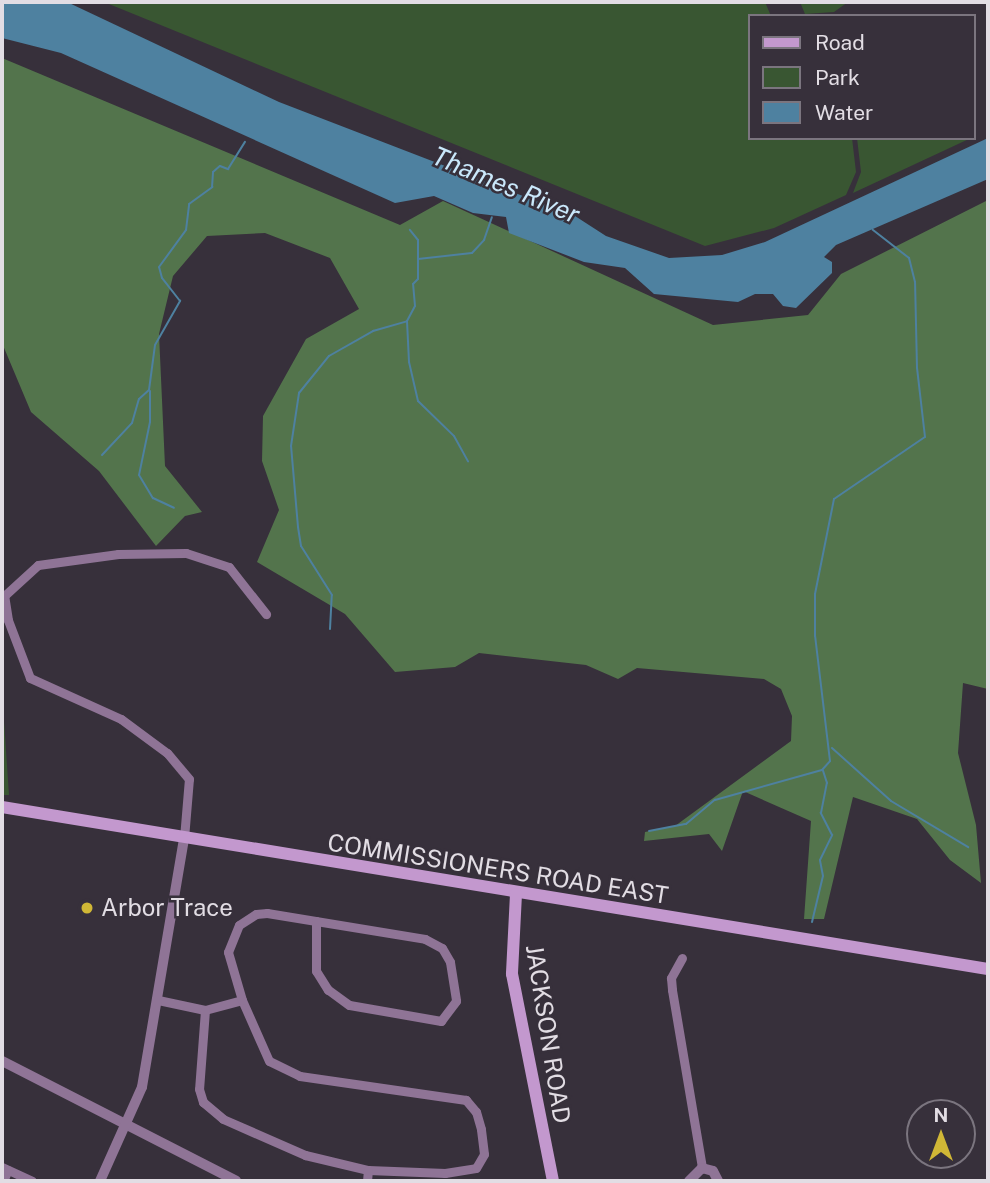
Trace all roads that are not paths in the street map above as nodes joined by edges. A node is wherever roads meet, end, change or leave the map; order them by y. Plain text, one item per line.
1 (266, 614) dead end
2 (2, 807) edge
3 (184, 838) junction
4 (516, 894) junction
5 (316, 921) junction
6 (682, 958) dead end
7 (988, 969) edge
8 (158, 1000) junction
9 (242, 1000) junction
10 (205, 1010) junction
11 (2, 1061) edge
12 (126, 1124) junction
13 (5, 1168) edge
14 (702, 1168) junction
15 (368, 1170) junction
16 (3, 1181) edge
17 (32, 1181) edge
18 (100, 1181) edge
19 (236, 1181) edge
20 (367, 1181) edge
21 (552, 1181) edge
22 (689, 1181) edge
23 (718, 1181) edge

1 - 3 street
2 - 3 main road, COMMISSIONERS ROAD EAST
3 - 4 main road, COMMISSIONERS ROAD EAST
3 - 8 street
4 - 7 main road, COMMISSIONERS ROAD EAST
4 - 21 main road, JACKSON ROAD
5 - 5 street
5 - 9 street
6 - 14 street
8 - 10 street
8 - 12 street
9 - 10 street
9 - 15 street
10 - 15 street
11 - 12 street
12 - 18 street
12 - 19 street
13 - 16 street
13 - 17 street
14 - 22 street
14 - 23 street
15 - 20 street

